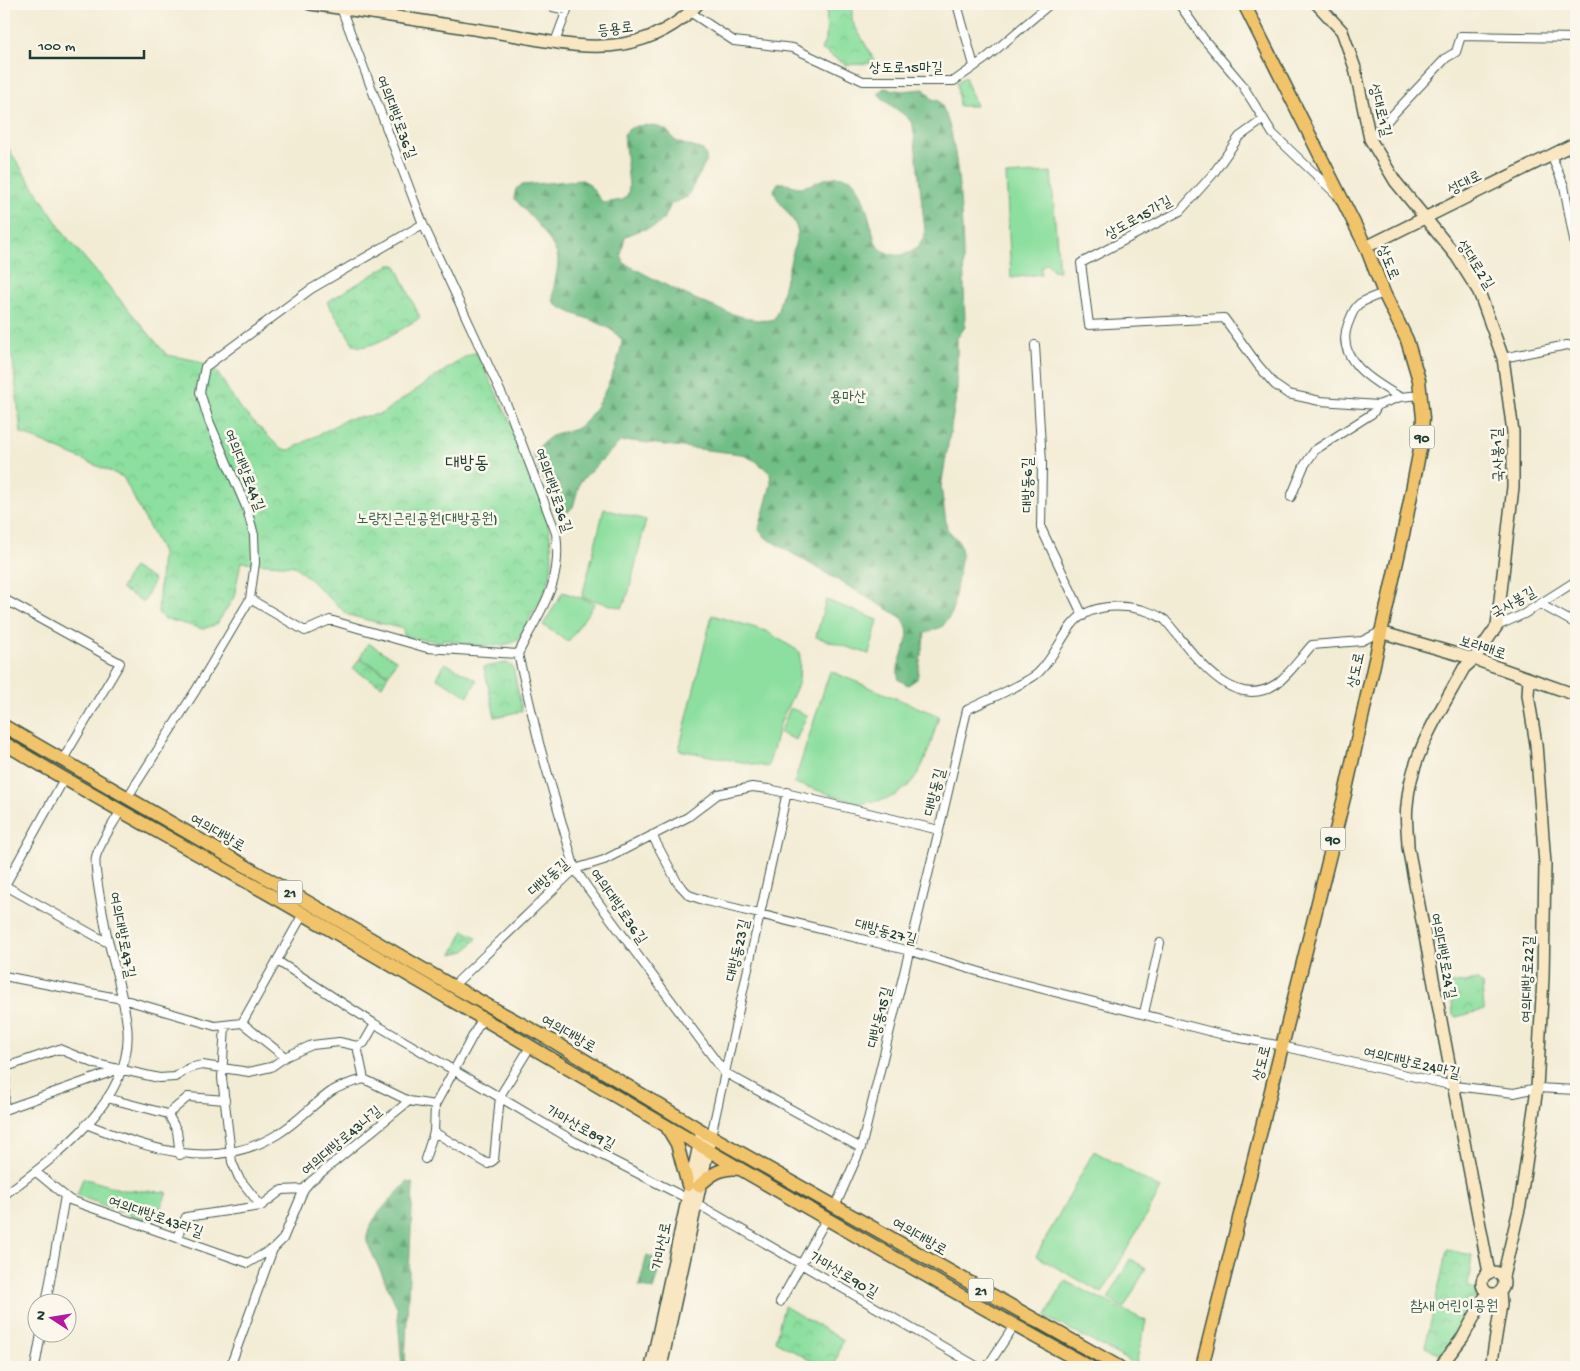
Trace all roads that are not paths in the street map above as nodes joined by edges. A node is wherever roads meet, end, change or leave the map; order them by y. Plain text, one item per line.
1 (310, 4) edge
2 (957, 4) edge
3 (1050, 4) edge
4 (1179, 4) edge
5 (1244, 4) edge
6 (1317, 4) edge
7 (553, 7) dead end
8 (568, 7) edge
9 (341, 8) junction
10 (694, 8) edge
11 (1576, 38) edge
12 (555, 42) junction
13 (974, 66) junction
14 (1264, 119) junction
15 (1370, 139) junction
16 (1576, 143) edge
17 (1552, 155) junction
18 (1341, 200) junction
19 (1424, 220) junction
20 (423, 224) junction
21 (1366, 247) junction
22 (1576, 251) edge
23 (1384, 293) junction
24 (1035, 345) dead end
25 (1576, 347) edge
26 (1503, 358) junction
27 (1421, 395) junction
28 (1400, 397) junction
29 (1378, 405) junction
30 (1292, 497) dead end
31 (1576, 581) edge
32 (4, 599) edge
33 (250, 599) junction
34 (1540, 604) junction
35 (1083, 616) junction
36 (1576, 624) edge
37 (1497, 626) junction
38 (1380, 632) junction
39 (518, 654) junction
40 (1474, 659) junction
41 (1529, 679) junction
42 (1576, 695) edge
43 (4, 726) edge
44 (4, 743) edge
45 (62, 761) junction
46 (64, 779) junction
47 (787, 792) junction
48 (127, 798) junction
49 (121, 810) junction
50 (939, 830) junction
51 (652, 835) junction
52 (575, 869) junction
53 (4, 886) edge
54 (760, 913) junction
55 (304, 914) junction
56 (108, 943) junction
57 (1160, 943) dead end
58 (910, 951) junction
59 (278, 962) junction
60 (4, 976) edge
61 (453, 986) junction
62 (122, 999) junction
63 (447, 999) junction
64 (489, 1006) junction
65 (1144, 1013) junction
66 (482, 1019) junction
67 (242, 1023) junction
68 (375, 1024) junction
69 (225, 1025) junction
70 (357, 1046) junction
71 (1282, 1046) junction
72 (530, 1047) junction
73 (285, 1057) junction
74 (5, 1063) edge
75 (222, 1068) junction
76 (122, 1070) junction
77 (454, 1070) junction
78 (724, 1072) junction
79 (364, 1079) junction
80 (1454, 1086) junction
81 (1538, 1088) junction
82 (1576, 1090) edge
83 (500, 1096) junction
84 (107, 1098) junction
85 (225, 1100) junction
86 (409, 1101) junction
87 (436, 1105) junction
88 (4, 1110) edge
89 (168, 1114) junction
90 (86, 1124) junction
91 (666, 1127) junction
92 (434, 1132) junction
93 (706, 1133) junction
94 (703, 1146) junction
95 (861, 1148) junction
96 (231, 1152) junction
97 (180, 1155) junction
98 (425, 1159) dead end
99 (746, 1171) junction
100 (36, 1172) junction
101 (694, 1186) junction
102 (304, 1189) junction
103 (4, 1195) edge
104 (65, 1196) junction
105 (691, 1201) junction
106 (261, 1206) junction
107 (835, 1207) junction
108 (828, 1218) junction
109 (177, 1237) junction
110 (273, 1249) junction
111 (800, 1265) junction
112 (1489, 1273) junction
113 (1503, 1277) junction
114 (1500, 1292) junction
115 (1487, 1293) junction
116 (48, 1294) edge
117 (780, 1302) dead end
118 (1014, 1326) junction
119 (39, 1344) edge
120 (35, 1367) edge
121 (230, 1367) edge
122 (651, 1367) edge
123 (661, 1367) edge
124 (978, 1367) edge
125 (987, 1367) edge
126 (1090, 1367) edge
127 (1119, 1367) edge
128 (1202, 1367) edge
129 (1440, 1367) edge
130 (1491, 1367) edge

1 - 9 street, 등용로
2 - 13 street
3 - 13 street, 상도로15마길
4 - 14 street
5 - 18 main road, 상도로 / 90
6 - 15 street, 성대로1길
7 - 8 street
8 - 12 street
9 - 12 street, 등용로
9 - 20 street, 여의대방로36길
10 - 12 street, 등용로
10 - 13 street, 상도로15마길
11 - 15 street
14 - 18 street
14 - 29 street, 상도로15가길
15 - 19 street, 성대로1길
16 - 17 street, 성대로
17 - 19 street, 성대로
17 - 22 street
18 - 21 main road, 상도로 / 90
19 - 21 street, 성대로
19 - 26 street, 성대로2길
20 - 33 street, 여의대방로44길
20 - 39 street, 여의대방로36길
21 - 23 main road, 상도로 / 90
23 - 27 main road, 상도로 / 90
23 - 28 street
24 - 35 street, 대방동6길
25 - 26 street
26 - 37 street, 국사봉1길
27 - 28 street
27 - 38 main road, 상도로 / 90
28 - 29 street
29 - 30 street
31 - 34 street, 국사봉길
32 - 45 street
33 - 39 street
33 - 48 street, 여의대방로44길
34 - 36 street
34 - 37 street, 국사봉길
35 - 38 street, 대방동길
35 - 50 street, 대방동길
37 - 40 street, 국사봉길
38 - 40 street, 보라매로
38 - 71 main road, 상도로 / 90
39 - 52 street, 여의대방로36길
40 - 41 street, 보라매로
40 - 80 street, 여의대방로24길
41 - 42 street, 보라매로
41 - 81 street, 여의대방로22길
43 - 45 main road, 여의대방로 / 21
44 - 46 main road, 여의대방로
45 - 48 main road, 여의대방로 / 21
46 - 49 main road, 여의대방로
46 - 53 street
47 - 50 street, 대방동길
47 - 51 street, 대방동길
47 - 54 street, 대방동23길
48 - 49 street, 여의대방로44길
48 - 61 main road, 여의대방로 / 21
49 - 55 main road, 여의대방로
49 - 56 street, 여의대방로47길
50 - 58 street, 대방동15길
51 - 52 street, 대방동길
51 - 54 street, 대방동27길
52 - 61 street, 대방동길
52 - 78 street, 여의대방로36길
53 - 56 street
54 - 58 street, 대방동27길
54 - 78 street, 대방동23길
55 - 59 street
55 - 63 main road, 여의대방로
56 - 62 street, 여의대방로47길
57 - 65 street
58 - 65 street, 대방동27길
58 - 95 street, 대방동15길
59 - 67 street
59 - 68 street, 가마산로89길
60 - 62 street
61 - 63 main road
61 - 64 main road, 여의대방로 / 21
62 - 69 street
62 - 76 street, 여의대방로47길
63 - 66 main road, 여의대방로
64 - 66 main road
64 - 93 main road, 여의대방로 / 21
65 - 71 street, 대방동27길
66 - 72 main road, 여의대방로
66 - 77 street
67 - 69 street
67 - 73 street
68 - 70 street
68 - 77 street, 가마산로89길
69 - 75 street
70 - 73 street
70 - 79 street
71 - 80 street, 여의대방로24마길
71 - 128 main road, 상도로 / 90
72 - 83 street
72 - 91 main road, 여의대방로
73 - 75 street
74 - 76 street
74 - 88 street
75 - 76 street
75 - 85 street
76 - 84 street, 여의대방로47길
76 - 88 street
77 - 83 street, 가마산로89길
77 - 87 street
78 - 93 street, 대방동23길
78 - 95 street
79 - 86 street
79 - 96 street
80 - 81 street, 여의대방로24마길
80 - 112 street, 여의대방로24길
81 - 82 street, 여의대방로24마길
81 - 113 street, 여의대방로22길
83 - 92 street
83 - 105 street, 가마산로89길
84 - 89 street
84 - 90 street, 여의대방로47길
85 - 89 street
85 - 96 street
86 - 87 street
86 - 102 street, 여의대방로43나길
87 - 92 street
89 - 97 street
90 - 97 street
90 - 100 street, 여의대방로47길
91 - 94 main road, 여의대방로
91 - 101 main road
92 - 98 street
93 - 94 street, 가마산로
93 - 107 main road, 여의대방로 / 21
94 - 99 main road, 여의대방로
94 - 101 street, 가마산로
95 - 107 street, 대방동15길
96 - 97 street
96 - 106 street
99 - 101 main road
99 - 108 main road, 여의대방로
100 - 103 street, 여의대방로47길
100 - 104 street, 여의대방로43라길
101 - 105 street, 가마산로
102 - 106 street
102 - 110 street, 여의대방로43나길
104 - 109 street, 여의대방로43라길
104 - 116 street
105 - 111 street, 가마산로90길
105 - 122 street, 가마산로
105 - 123 street, 가마산로
106 - 109 street
107 - 127 main road, 여의대방로 / 21
108 - 111 street
108 - 118 main road, 여의대방로 / 21
109 - 110 street, 여의대방로43라길
110 - 121 street, 여의대방로43나길
111 - 117 street
111 - 124 street, 가마산로90길
112 - 113 street
112 - 115 street
113 - 114 street
114 - 115 street
114 - 130 street
115 - 129 street
118 - 125 street
118 - 126 main road, 여의대방로
119 - 120 street

